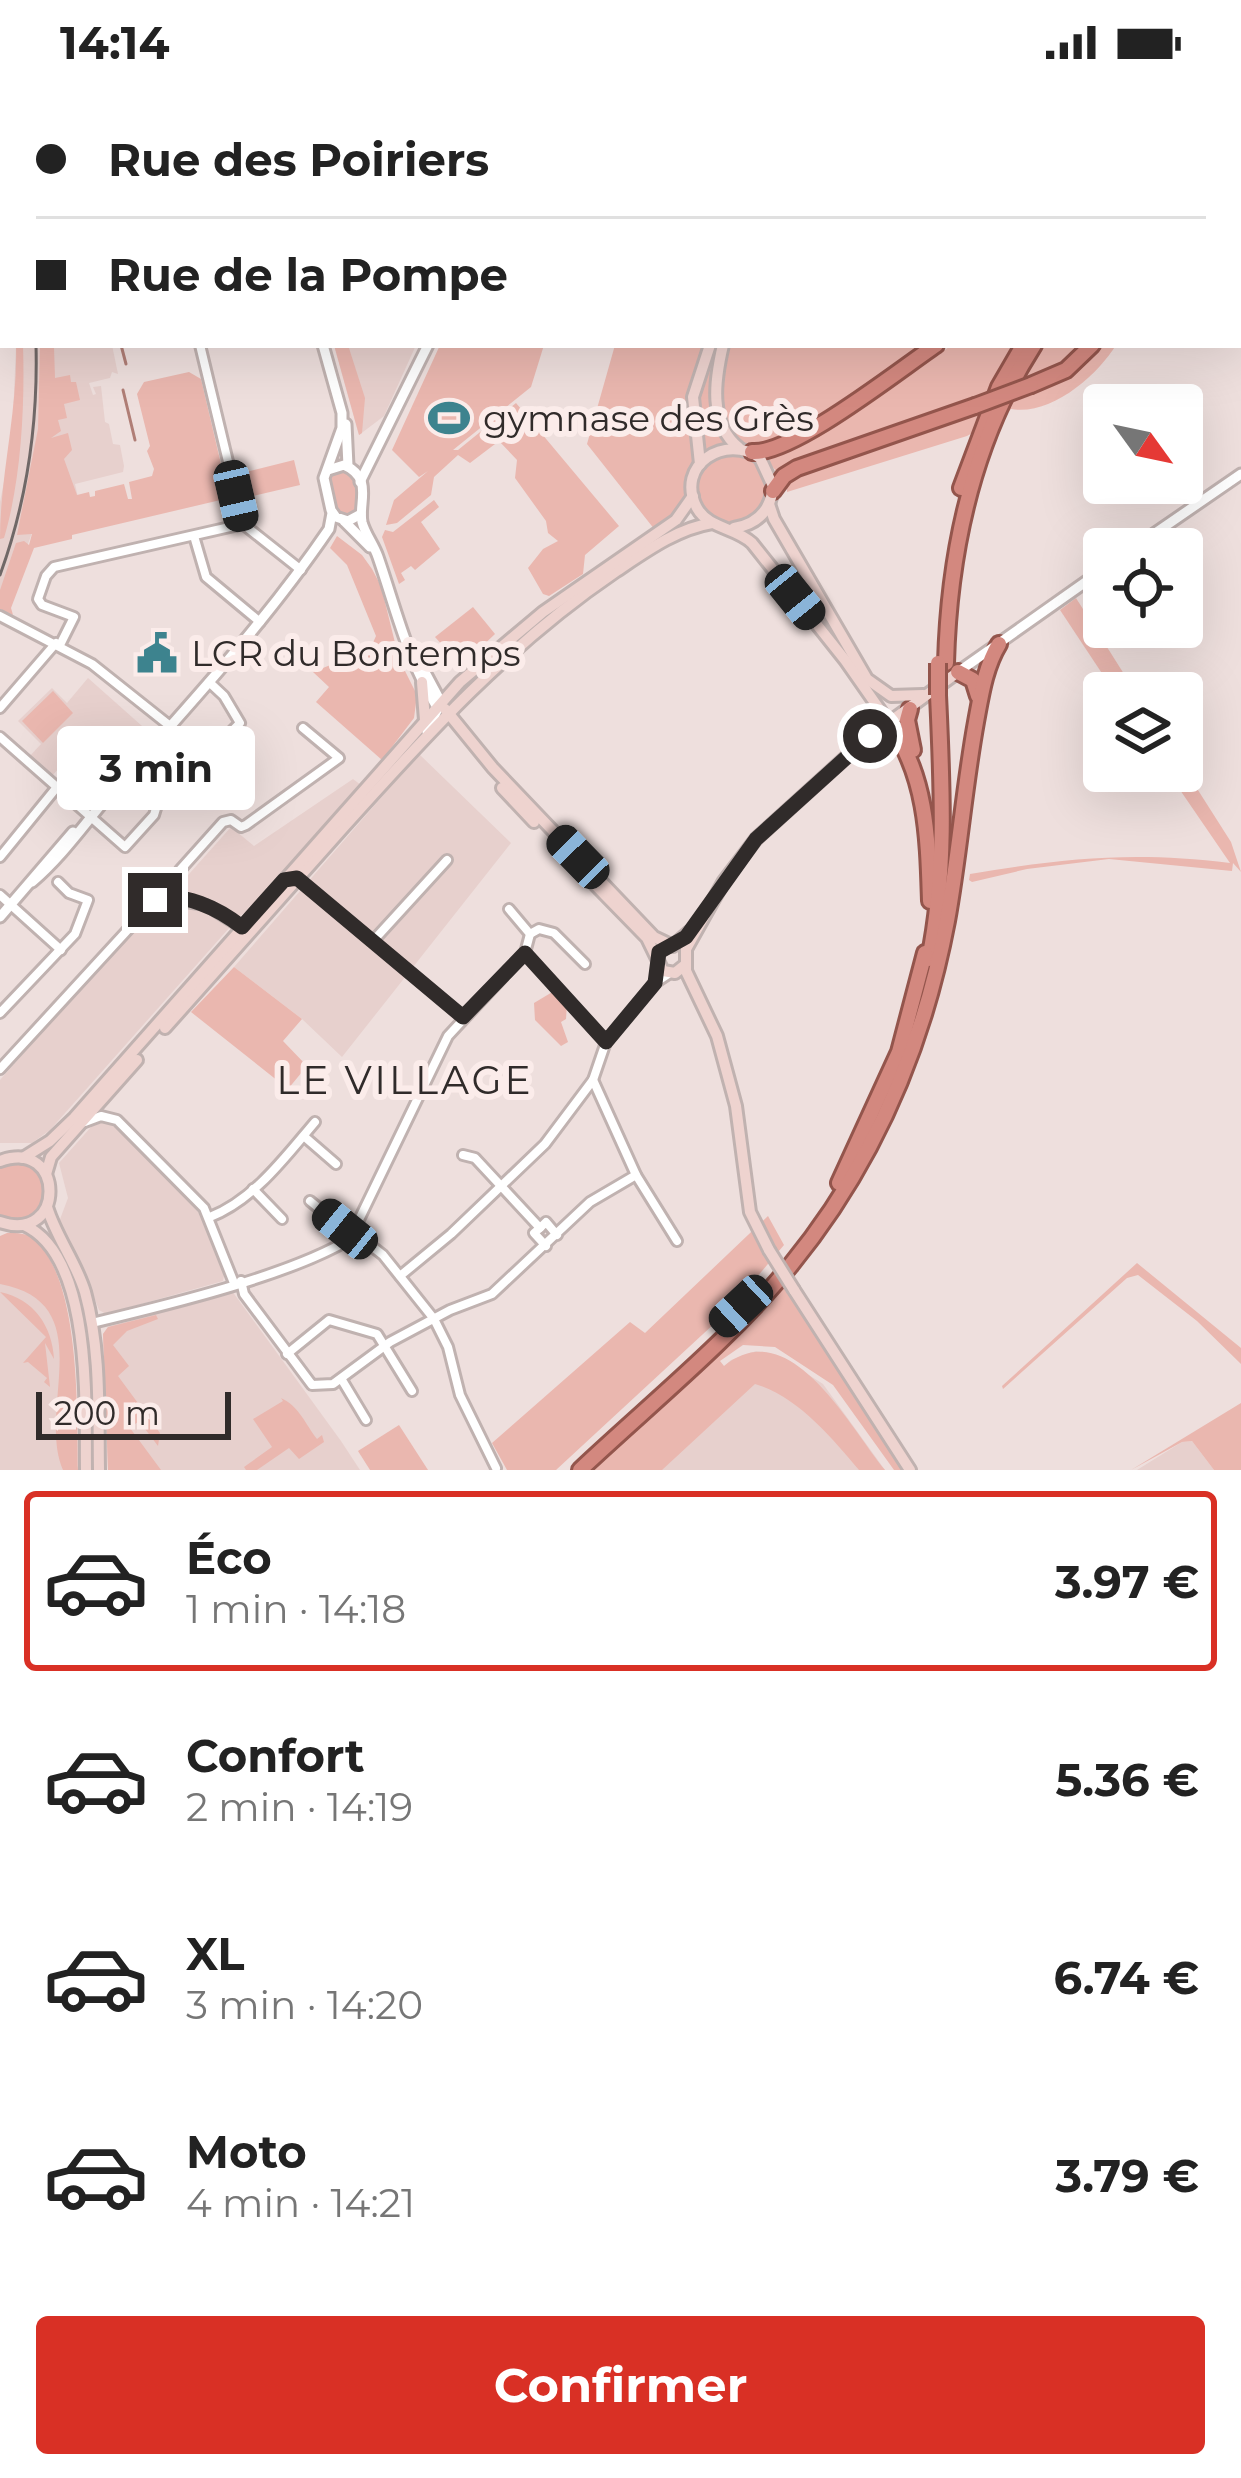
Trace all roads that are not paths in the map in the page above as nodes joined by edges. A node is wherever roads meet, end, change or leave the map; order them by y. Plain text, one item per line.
1 (201, 348) edge
2 (324, 348) edge
3 (427, 348) edge
4 (709, 348) edge
5 (724, 348) edge
6 (932, 348) edge
7 (1022, 348) edge
8 (1032, 348) edge
9 (1089, 348) edge
10 (342, 413) junction
11 (745, 450) junction
12 (369, 464) junction
13 (700, 464) junction
14 (350, 468) junction
15 (328, 470) junction
16 (1241, 474) edge
17 (360, 482) junction
18 (693, 496) junction
19 (771, 497) junction
20 (332, 513) junction
21 (361, 514) junction
22 (344, 521) junction
23 (712, 523) junction
24 (244, 524) junction
25 (734, 528) junction
26 (1163, 528) edge
27 (329, 529) junction
28 (194, 536) junction
29 (380, 560) junction
30 (301, 571) junction
31 (1083, 584) edge
32 (0, 616) edge
33 (260, 622) junction
34 (58, 644) junction
35 (999, 644) junction
36 (947, 666) junction
37 (209, 682) junction
38 (427, 683) junction
39 (458, 684) junction
40 (937, 694) junction
41 (871, 697) junction
42 (460, 700) junction
43 (0, 708) edge
44 (910, 709) junction
45 (442, 710) junction
46 (978, 713) junction
47 (889, 723) junction
48 (170, 726) junction
49 (303, 728) dead end
50 (428, 728) junction
51 (456, 730) junction
52 (0, 736) edge
53 (870, 736) junction
54 (899, 738) junction
55 (916, 774) junction
56 (57, 787) junction
57 (86, 821) junction
58 (1, 856) edge
59 (305, 856) junction
60 (447, 860) dead end
61 (298, 879) junction
62 (284, 880) junction
63 (58, 882) dead end
64 (0, 895) edge
65 (170, 898) junction
66 (11, 905) junction
67 (509, 910) dead end
68 (0, 917) edge
69 (246, 930) junction
70 (530, 934) junction
71 (373, 941) junction
72 (61, 950) junction
73 (525, 953) junction
74 (671, 960) junction
75 (585, 964) dead end
76 (936, 967) junction
77 (0, 1013) edge
78 (463, 1017) junction
79 (606, 1042) junction
80 (0, 1070) edge
81 (593, 1080) junction
82 (315, 1122) dead end
83 (79, 1125) junction
84 (305, 1138) junction
85 (464, 1155) dead end
86 (23, 1158) junction
87 (1, 1160) edge
88 (336, 1164) dead end
89 (46, 1174) junction
90 (636, 1174) junction
91 (839, 1183) junction
92 (500, 1185) junction
93 (254, 1189) junction
94 (310, 1201) dead end
95 (47, 1207) junction
96 (210, 1217) junction
97 (282, 1219) dead end
98 (1, 1224) edge
99 (24, 1225) junction
100 (540, 1228) junction
101 (352, 1234) junction
102 (557, 1235) junction
103 (677, 1241) dead end
104 (544, 1247) junction
105 (400, 1276) junction
106 (237, 1282) junction
107 (434, 1319) junction
108 (92, 1323) junction
109 (385, 1345) junction
110 (287, 1354) junction
111 (341, 1379) junction
112 (412, 1391) dead end
113 (366, 1420) dead end
114 (496, 1468) edge
115 (86, 1470) edge
116 (99, 1470) edge
117 (567, 1470) edge
118 (580, 1470) edge
119 (910, 1470) edge

1 - 24 street
2 - 10 street
3 - 12 street
4 - 13 main road
5 - 11 main road
6 - 11 highway
7 - 36 highway
8 - 36 highway
9 - 19 highway, bridge
10 - 14 street
10 - 15 street
11 - 13 main road
11 - 19 main road
12 - 14 street
12 - 17 street
13 - 18 main road
14 - 15 street
14 - 17 street
15 - 20 street
16 - 26 street
17 - 21 street
18 - 23 main road
18 - 39 main road
19 - 25 main road
19 - 40 main road
20 - 22 street
20 - 27 street
21 - 22 street
21 - 29 street
22 - 27 street
22 - 29 street
23 - 25 main road
23 - 42 main road
24 - 28 street
24 - 30 street
25 - 41 main road
27 - 30 street
28 - 33 street
28 - 34 street
29 - 38 street
30 - 33 street
31 - 35 street
32 - 34 street
33 - 37 street
34 - 43 street
34 - 48 street
35 - 36 street
35 - 46 highway
36 - 40 highway, bridge
36 - 46 highway
37 - 48 street
37 - 57 street
38 - 39 street
38 - 45 street
38 - 50 main road
39 - 45 main road
40 - 44 main road
40 - 76 highway
40 - 91 highway
41 - 47 main road
41 - 53 main road
42 - 45 main road
42 - 51 main road
44 - 47 main road
44 - 55 highway
45 - 50 main road
45 - 51 main road
46 - 76 highway
47 - 53 main road
47 - 54 highway
48 - 57 street
49 - 65 street
50 - 51 main road
50 - 59 main road
50 - 61 main road
51 - 74 main road
52 - 56 street
53 - 54 highway
53 - 74 main road
54 - 55 highway
55 - 91 highway
56 - 57 street
56 - 58 street
57 - 66 street
59 - 61 street
59 - 62 main road
60 - 71 street
61 - 62 street
61 - 69 main road
61 - 71 street
62 - 69 main road
63 - 72 street
64 - 66 street
65 - 69 street
65 - 80 street
66 - 68 street
66 - 72 street
67 - 70 street
69 - 83 main road
69 - 86 main road
70 - 73 street
70 - 75 street
71 - 78 street
72 - 77 street
73 - 78 street
73 - 79 street
74 - 79 street
74 - 119 main road, bridge
76 - 118 highway
78 - 101 street
79 - 81 street
81 - 90 street
81 - 92 street
82 - 84 street
83 - 89 main road
83 - 96 street
84 - 88 street
84 - 93 street
85 - 92 street
86 - 87 main road
86 - 89 main road
89 - 95 main road
90 - 102 street
90 - 103 street
91 - 117 highway
92 - 100 street
92 - 105 street
93 - 96 street
93 - 97 street
94 - 101 street
95 - 99 main road
95 - 108 main road
96 - 106 street
98 - 99 main road
99 - 115 main road
100 - 102 street
100 - 104 street
101 - 105 street
101 - 106 street
102 - 104 street
104 - 107 street
105 - 107 street
106 - 108 street
106 - 110 street
107 - 109 street
107 - 114 street
108 - 116 main road
109 - 110 street
109 - 111 street
109 - 112 street
110 - 111 street
111 - 113 street

